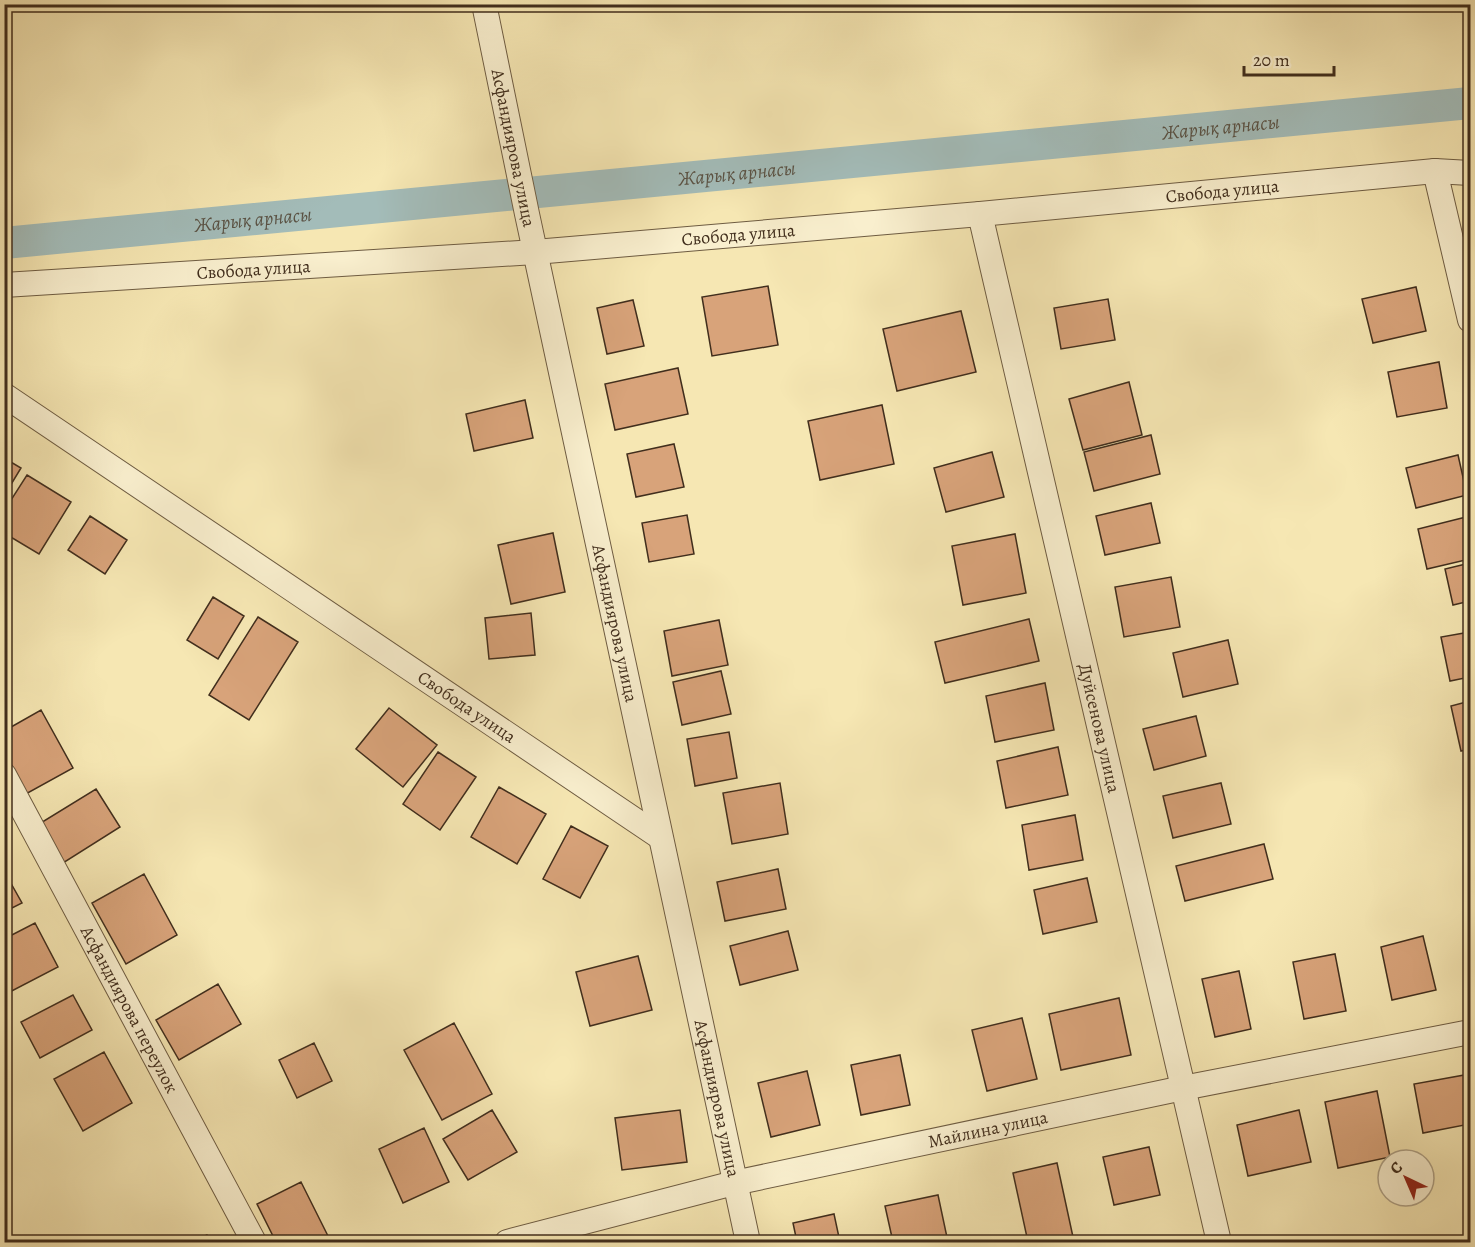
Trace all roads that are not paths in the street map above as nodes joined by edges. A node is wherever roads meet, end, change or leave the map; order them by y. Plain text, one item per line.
1 (484, 4) edge
2 (1435, 171) junction
3 (1470, 173) edge
4 (980, 214) junction
5 (535, 252) junction
6 (4, 285) edge
7 (1470, 320) edge
8 (4, 395) edge
9 (4, 775) edge
10 (660, 837) junction
11 (1470, 1032) edge
12 (1183, 1088) junction
13 (734, 1184) junction
14 (254, 1242) edge
15 (507, 1242) edge
16 (748, 1242) edge
17 (1219, 1242) edge

1 - 5 street, Асфандиярова улица
2 - 3 street, Свобода улица
2 - 4 street, Свобода улица
2 - 7 street
4 - 5 street, Свобода улица
4 - 12 street, Дуйсенова улица
5 - 6 street, Свобода улица
5 - 10 street, Асфандиярова улица
8 - 10 street, Свобода улица
9 - 14 street, Асфандиярова переулок
10 - 13 street, Асфандиярова улица
11 - 12 street, Майлина улица
12 - 13 street, Майлина улица
12 - 17 street, Дуйсенова улица
13 - 15 street, Майлина улица
13 - 16 street, Асфандиярова улица

